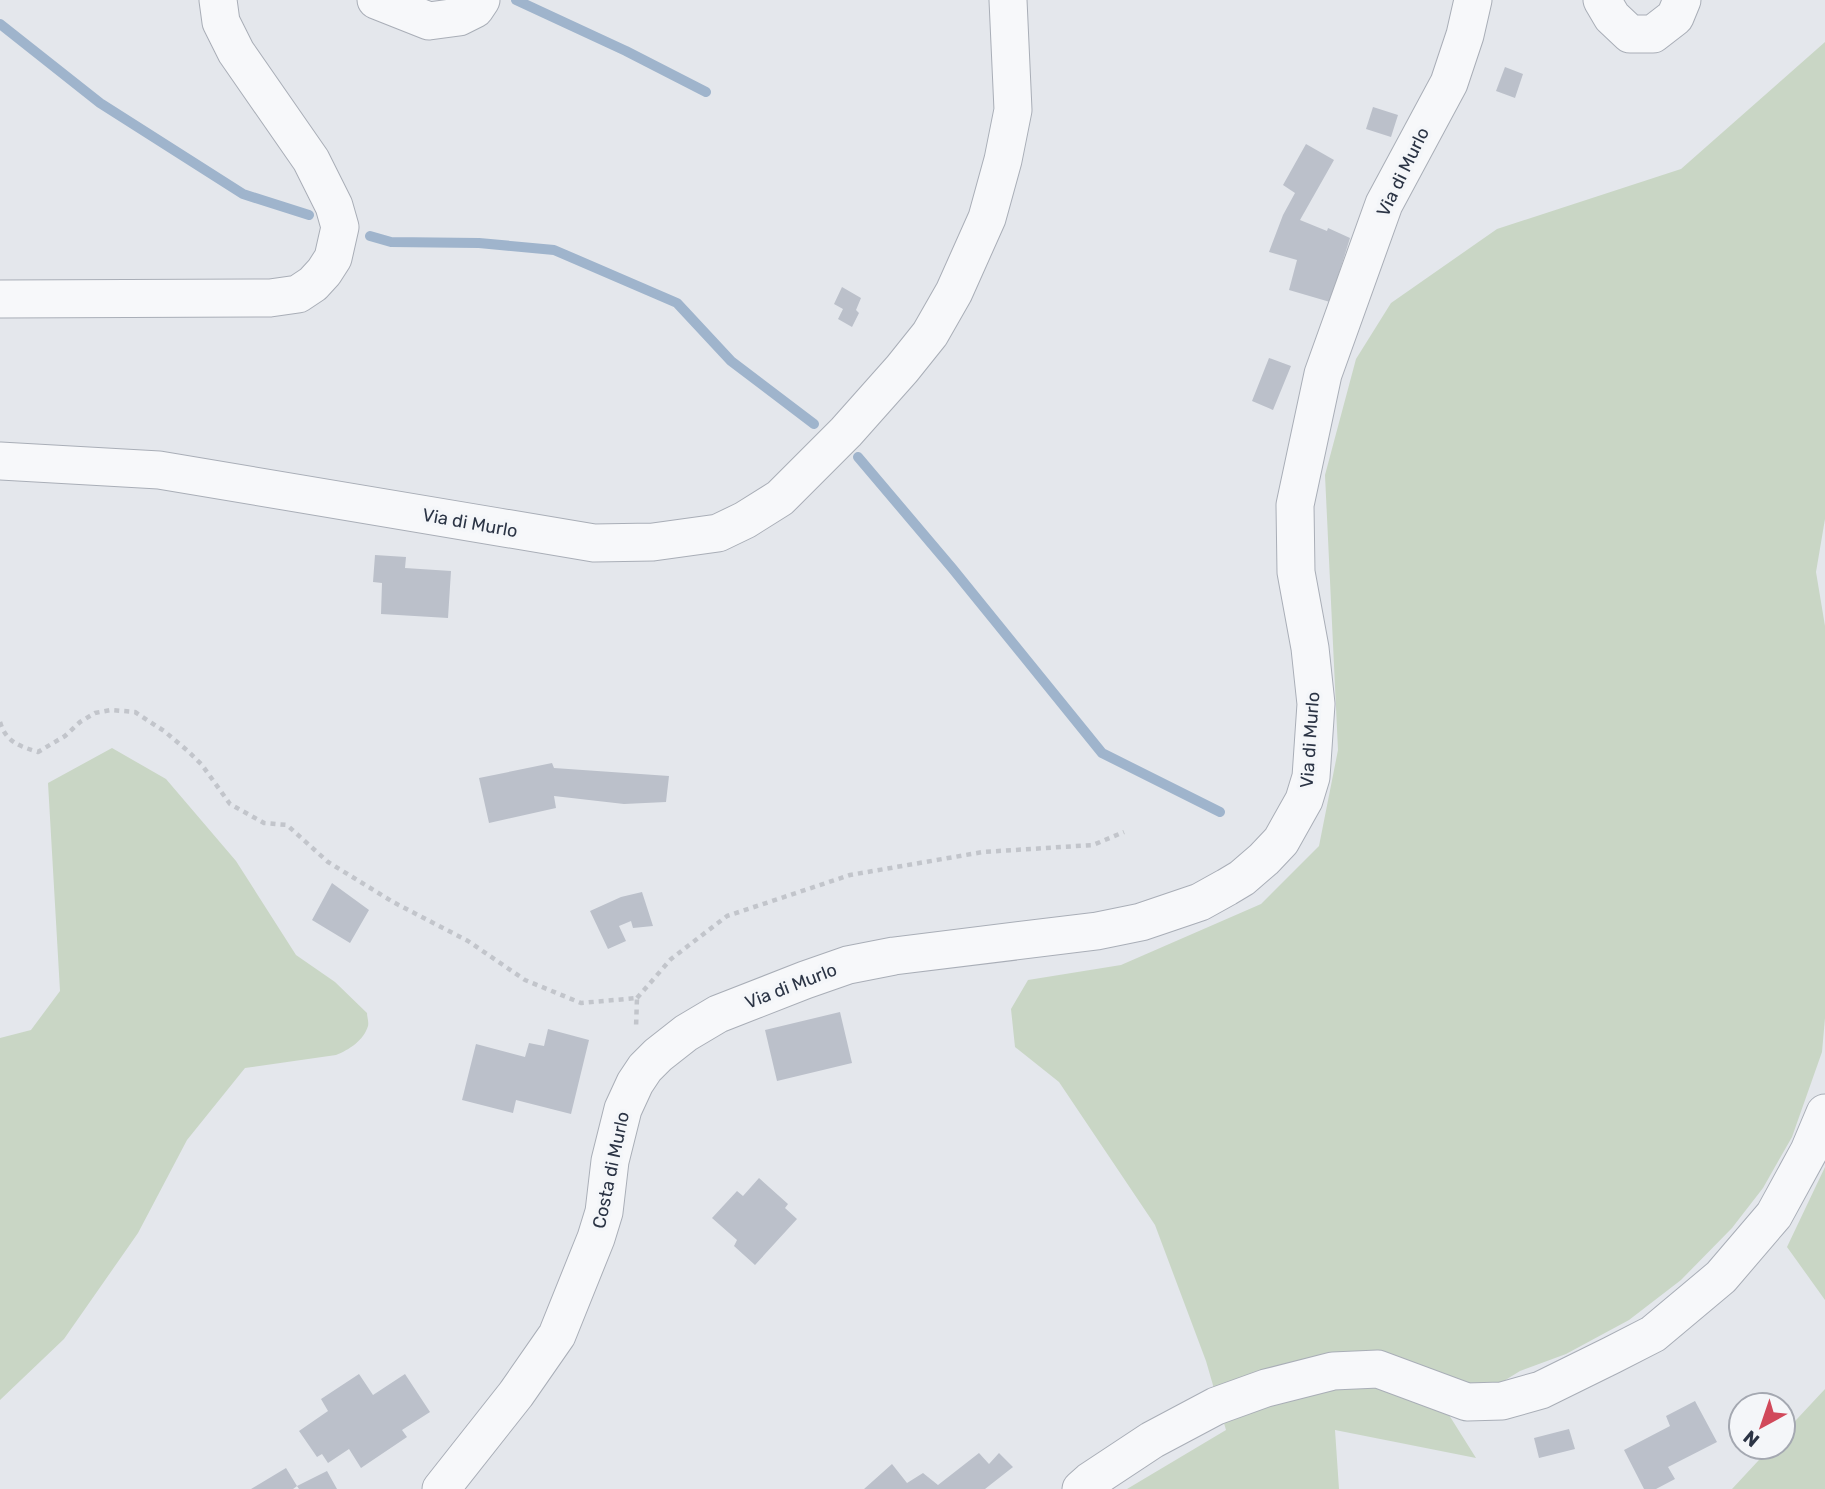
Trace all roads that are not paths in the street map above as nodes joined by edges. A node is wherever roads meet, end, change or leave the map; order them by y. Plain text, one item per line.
1 (218, 0) edge
2 (376, 0) edge
3 (481, 0) edge
4 (1008, 0) edge
5 (1473, 0) edge
6 (1602, 0) edge
7 (1682, 0) edge
8 (0, 299) edge
9 (0, 461) edge
10 (635, 1083) joint
11 (1825, 1113) edge
12 (440, 1489) edge
13 (1081, 1489) edge

1 - 8 street
2 - 3 street
4 - 9 street, Via di Murlo
5 - 10 street, Via di Murlo
6 - 7 street
10 - 12 street, Costa di Murlo
11 - 13 street

